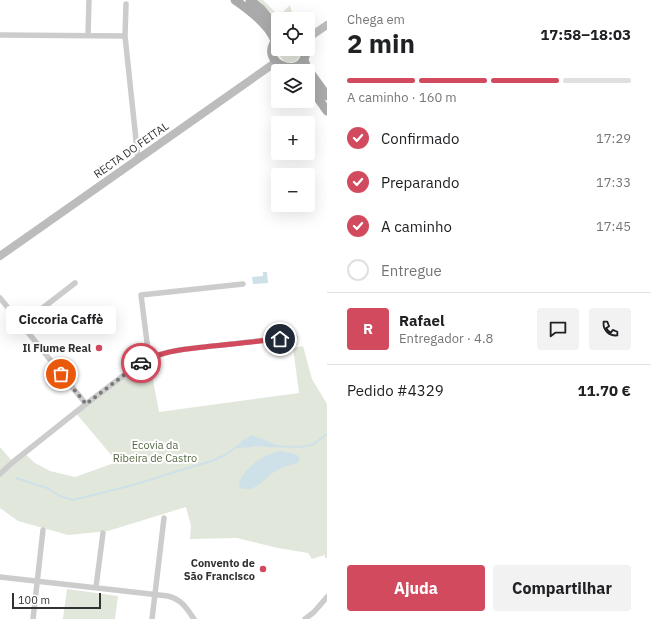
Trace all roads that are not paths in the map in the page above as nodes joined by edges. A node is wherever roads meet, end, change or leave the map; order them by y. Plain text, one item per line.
1 (89, 0) edge
2 (235, 0) edge
3 (250, 0) edge
4 (126, 4) dead end
5 (271, 21) edge
6 (327, 25) edge
7 (271, 33) edge
8 (315, 33) edge
9 (0, 35) edge
10 (88, 35) junction
11 (125, 36) junction
12 (273, 56) edge
13 (306, 56) edge
14 (304, 60) junction
15 (276, 62) joint
16 (300, 64) edge
17 (315, 94) edge
18 (327, 96) edge
19 (327, 111) edge
20 (138, 159) junction
21 (0, 256) edge
22 (75, 283) dead end
23 (243, 284) dead end
24 (0, 298) edge
25 (22, 324) junction
26 (295, 337) dead end
27 (149, 358) junction
28 (86, 404) junction
29 (0, 474) edge
30 (164, 518) dead end
31 (43, 530) dead end
32 (103, 533) dead end
33 (0, 577) edge
34 (37, 581) junction
35 (96, 588) junction
36 (155, 595) junction
37 (327, 597) edge
38 (33, 619) edge
39 (152, 619) edge
40 (194, 619) edge
41 (305, 619) edge

1 - 10 street
2 - 7 main road
3 - 5 main road
4 - 11 street
6 - 8 street
9 - 10 street
10 - 11 street
11 - 20 street
12 - 15 main road
13 - 14 main road
14 - 16 main road
14 - 18 main road
15 - 20 street, RECTA DO FEITAL
17 - 19 main road
20 - 21 street, RECTA DO FEITAL
22 - 25 street
23 - 27 street
24 - 25 street
25 - 28 street
26 - 27 street
27 - 28 street
28 - 29 street
30 - 36 street
31 - 34 street
32 - 35 street
33 - 34 street
34 - 35 street
34 - 38 street
35 - 36 street
36 - 39 street
36 - 40 street
37 - 41 street

